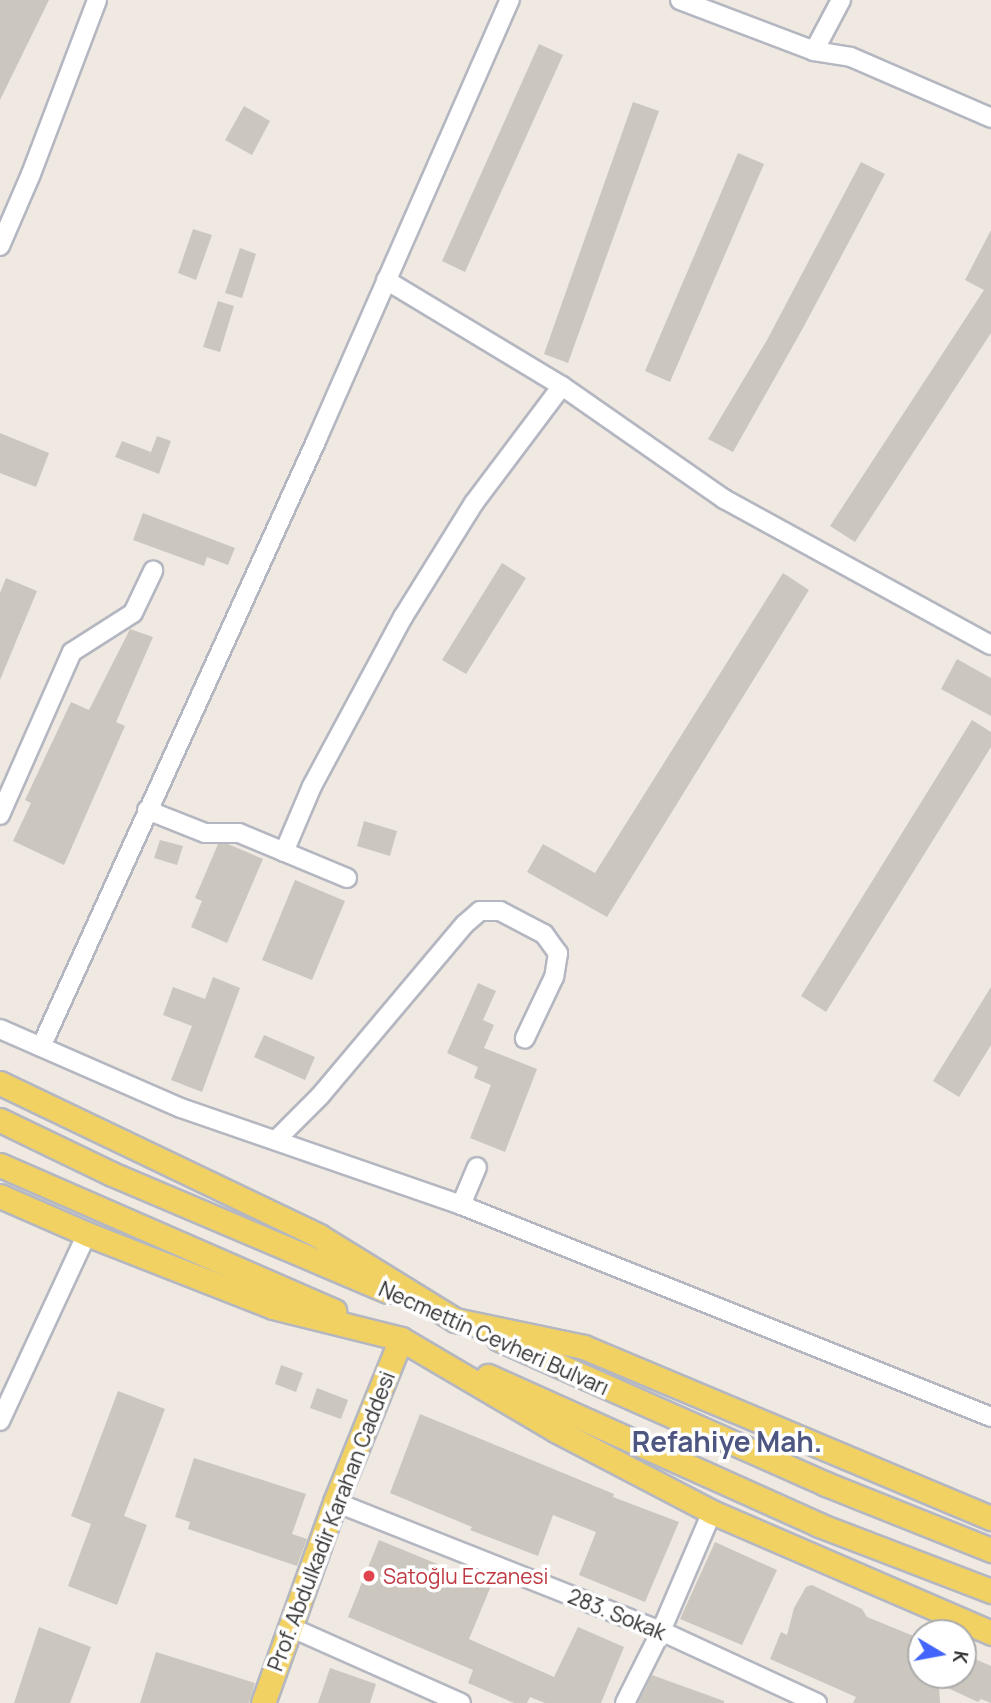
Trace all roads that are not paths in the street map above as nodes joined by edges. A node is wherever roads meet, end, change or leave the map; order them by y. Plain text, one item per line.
1 (97, 0) edge
2 (510, 0) edge
3 (680, 0) edge
4 (841, 0) edge
5 (814, 51) junction
6 (991, 118) edge
7 (0, 246) edge
8 (386, 280) junction
9 (562, 386) junction
10 (153, 570) dead end
11 (991, 645) edge
12 (147, 810) junction
13 (0, 815) edge
14 (284, 852) junction
15 (347, 878) dead end
16 (0, 1029) edge
17 (525, 1038) dead end
18 (41, 1047) junction
19 (0, 1083) edge
20 (0, 1120) edge
21 (277, 1139) junction
22 (0, 1165) edge
23 (477, 1167) dead end
24 (0, 1196) edge
25 (461, 1205) junction
26 (87, 1234) junction
27 (455, 1320) junction
28 (401, 1339) junction
29 (991, 1417) edge
30 (0, 1421) edge
31 (335, 1502) junction
32 (712, 1512) junction
33 (991, 1518) edge
34 (991, 1550) edge
35 (991, 1591) edge
36 (290, 1627) junction
37 (661, 1631) junction
38 (991, 1633) edge
39 (263, 1703) edge
40 (461, 1703) edge
41 (625, 1703) edge
42 (817, 1703) edge

1 - 7 street
2 - 8 street
3 - 5 street
4 - 5 street
5 - 6 street
8 - 9 street
8 - 12 street
9 - 11 street
9 - 14 street
10 - 13 street
12 - 14 street
12 - 18 street
14 - 15 street
16 - 18 street
17 - 21 street
18 - 21 street
19 - 27 main road
20 - 27 main road, Necmettin Cevheri Bulvarı
21 - 25 street
22 - 28 main road, Necmettin Cevheri Bulvarı
23 - 25 street
24 - 26 main road
25 - 29 street
26 - 28 main road
26 - 30 street
27 - 33 main road
27 - 34 main road, Necmettin Cevheri Bulvarı
28 - 31 main road, Prof. Abdulkadir Karahan Caddesi
28 - 32 main road
28 - 35 main road, Necmettin Cevheri Bulvarı
31 - 36 main road, Prof. Abdulkadir Karahan Caddesi
31 - 37 street, 283. Sokak
32 - 37 street
32 - 38 main road
36 - 39 main road, Prof. Abdulkadir Karahan Caddesi
36 - 40 street
37 - 41 street
37 - 42 street, 283. Sokak

